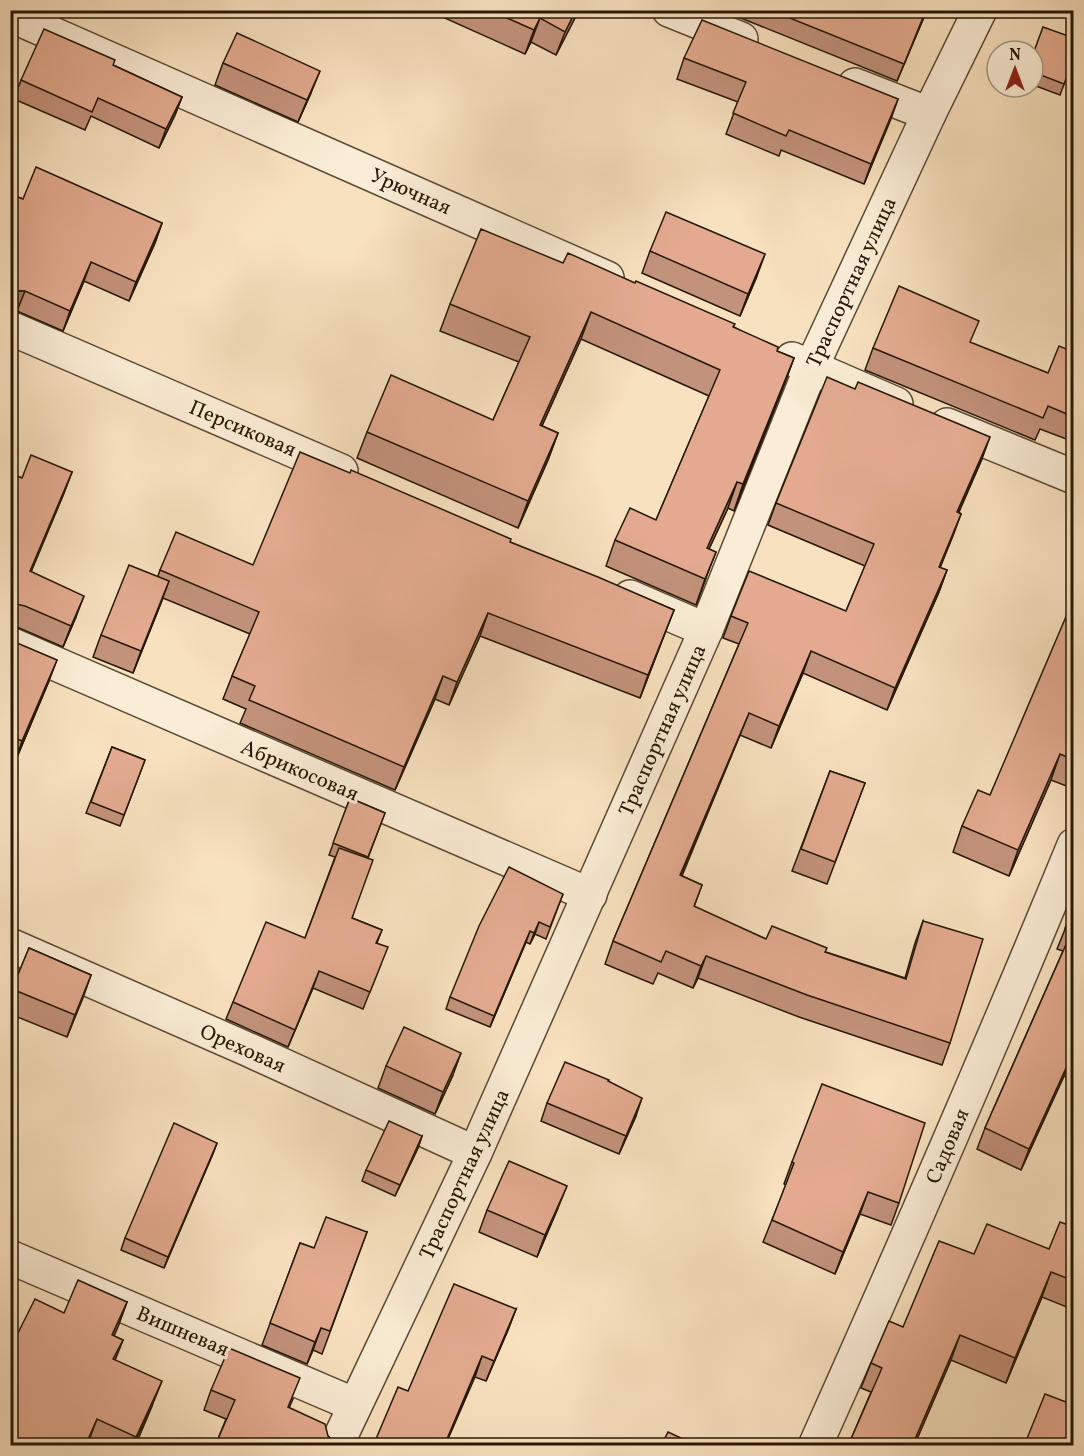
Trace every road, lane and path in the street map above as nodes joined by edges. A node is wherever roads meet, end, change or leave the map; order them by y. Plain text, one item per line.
1 (669, 10) edge
2 (980, 10) edge
3 (10, 15) edge
4 (766, 50) edge
5 (831, 75) edge
6 (929, 114) junction
7 (638, 291) edge
8 (10, 328) edge
9 (768, 349) edge
10 (811, 368) junction
11 (1074, 477) edge
12 (373, 484) edge
13 (602, 584) edge
14 (706, 630) junction
15 (10, 644) edge
16 (1074, 845) edge
17 (590, 895) junction
18 (10, 945) edge
19 (475, 1153) junction
20 (10, 1257) edge
21 (355, 1405) junction
22 (336, 1446) edge
23 (814, 1446) edge

1 - 4 street
2 - 6 street, Траспортная улица
3 - 7 street, Урючная
5 - 6 street
6 - 10 street, Траспортная улица
8 - 12 street, Персиковая
9 - 10 street
10 - 11 street
10 - 14 street, Траспортная улица
13 - 14 street
14 - 17 street, Траспортная улица
15 - 17 street, Абрикосовая
16 - 23 street, Садовая
17 - 19 street, Траспортная улица
18 - 19 street, Ореховая
19 - 21 street, Траспортная улица
20 - 21 street, Вишневая
21 - 22 street, Траспортная улица

